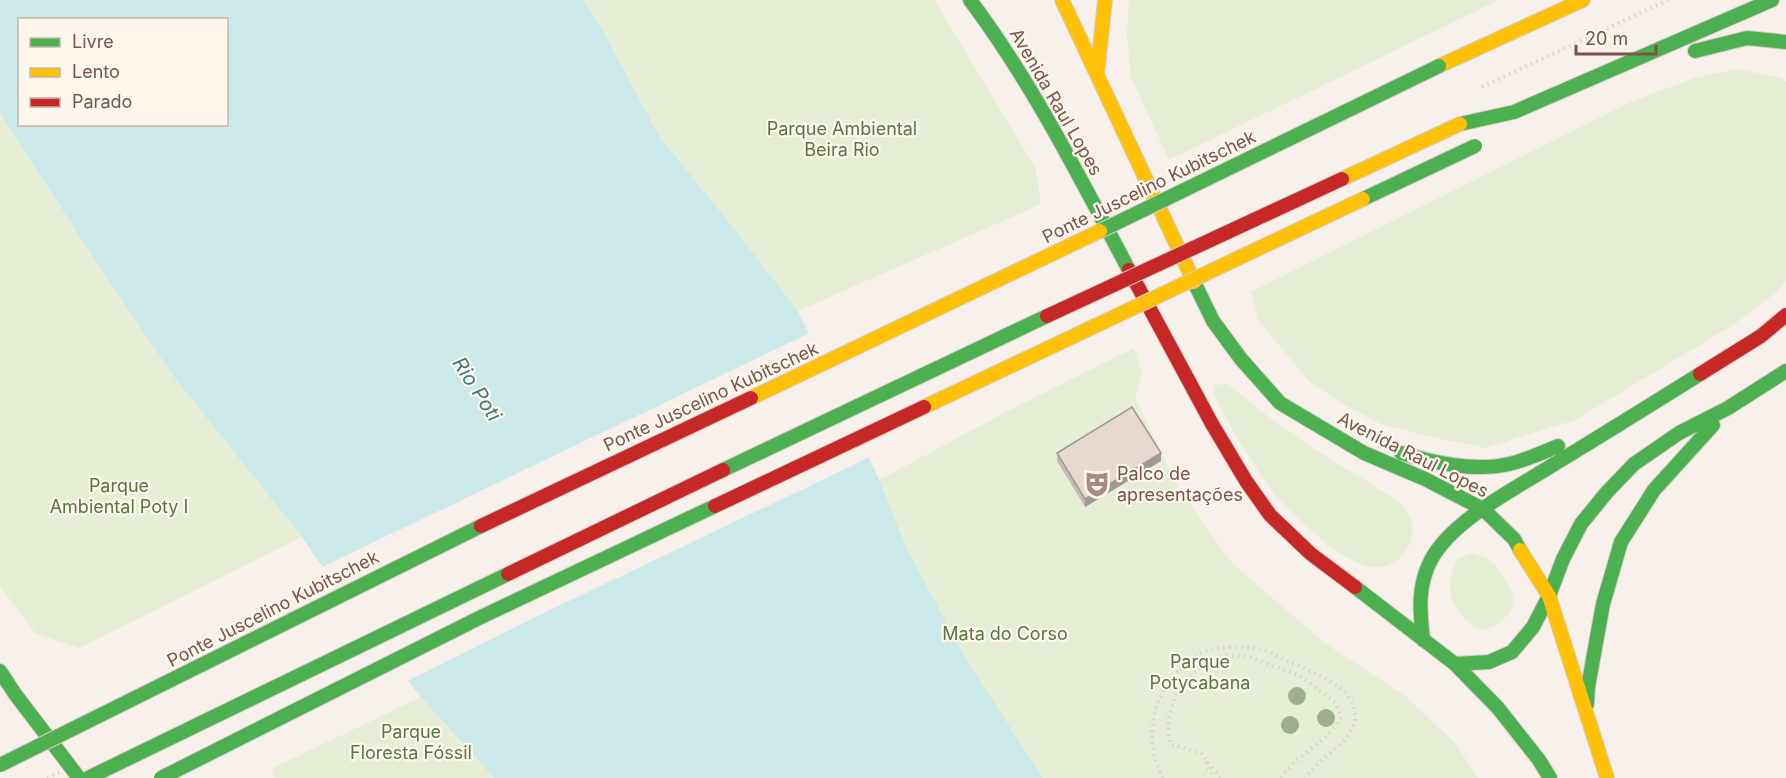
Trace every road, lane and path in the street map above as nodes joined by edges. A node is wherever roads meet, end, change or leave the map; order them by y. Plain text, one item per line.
1 (970, 0) edge
2 (1062, 0) edge
3 (1105, 0) edge
4 (1549, 0) edge
5 (1583, 0) edge
6 (1668, 0) edge
7 (1772, 0) edge
8 (1786, 42) edge
9 (1439, 66) junction
10 (1603, 73) junction
11 (1097, 77) junction
12 (1481, 87) dead end
13 (1514, 112) junction
14 (1786, 315) edge
15 (1786, 371) edge
16 (1728, 408) junction
17 (1630, 419) junction
18 (1314, 423) junction
19 (1483, 509) junction
20 (1548, 596) junction
21 (1423, 640) junction
22 (1455, 664) junction
23 (0, 671) edge
24 (1586, 714) junction
25 (1201, 753) junction
26 (0, 767) edge
27 (3, 777) edge
28 (79, 778) edge
29 (88, 778) edge
30 (161, 778) edge
31 (1163, 778) edge
32 (1213, 778) edge
33 (1220, 778) edge
34 (1281, 778) edge
35 (1305, 778) edge
36 (1550, 778) edge
37 (1607, 778) edge

1 - 21 main road, Avenida Raul Lopes
2 - 11 main road, Avenida Raul Lopes
3 - 11 main road
4 - 9 main road
5 - 9 main road
6 - 12 path
7 - 10 main road
8 - 10 main road
9 - 26 main road, Ponte Juscelino Kubitschek, bridge
10 - 13 main road
11 - 18 main road, Avenida Raul Lopes
13 - 29 main road, bridge
13 - 30 main road, bridge
14 - 17 main road
15 - 16 main road
16 - 20 main road
16 - 24 main road
17 - 18 main road
17 - 19 main road
18 - 19 main road, Avenida Raul Lopes
19 - 20 main road, Avenida Raul Lopes
19 - 21 main road
20 - 22 main road
20 - 24 main road, Avenida Raul Lopes
21 - 22 main road, Avenida Raul Lopes
22 - 36 main road, Avenida Raul Lopes
23 - 28 main road
24 - 37 main road, Avenida Raul Lopes
25 - 32 path
25 - 33 path
25 - 34 path
26 - 27 main road
31 - 35 path

